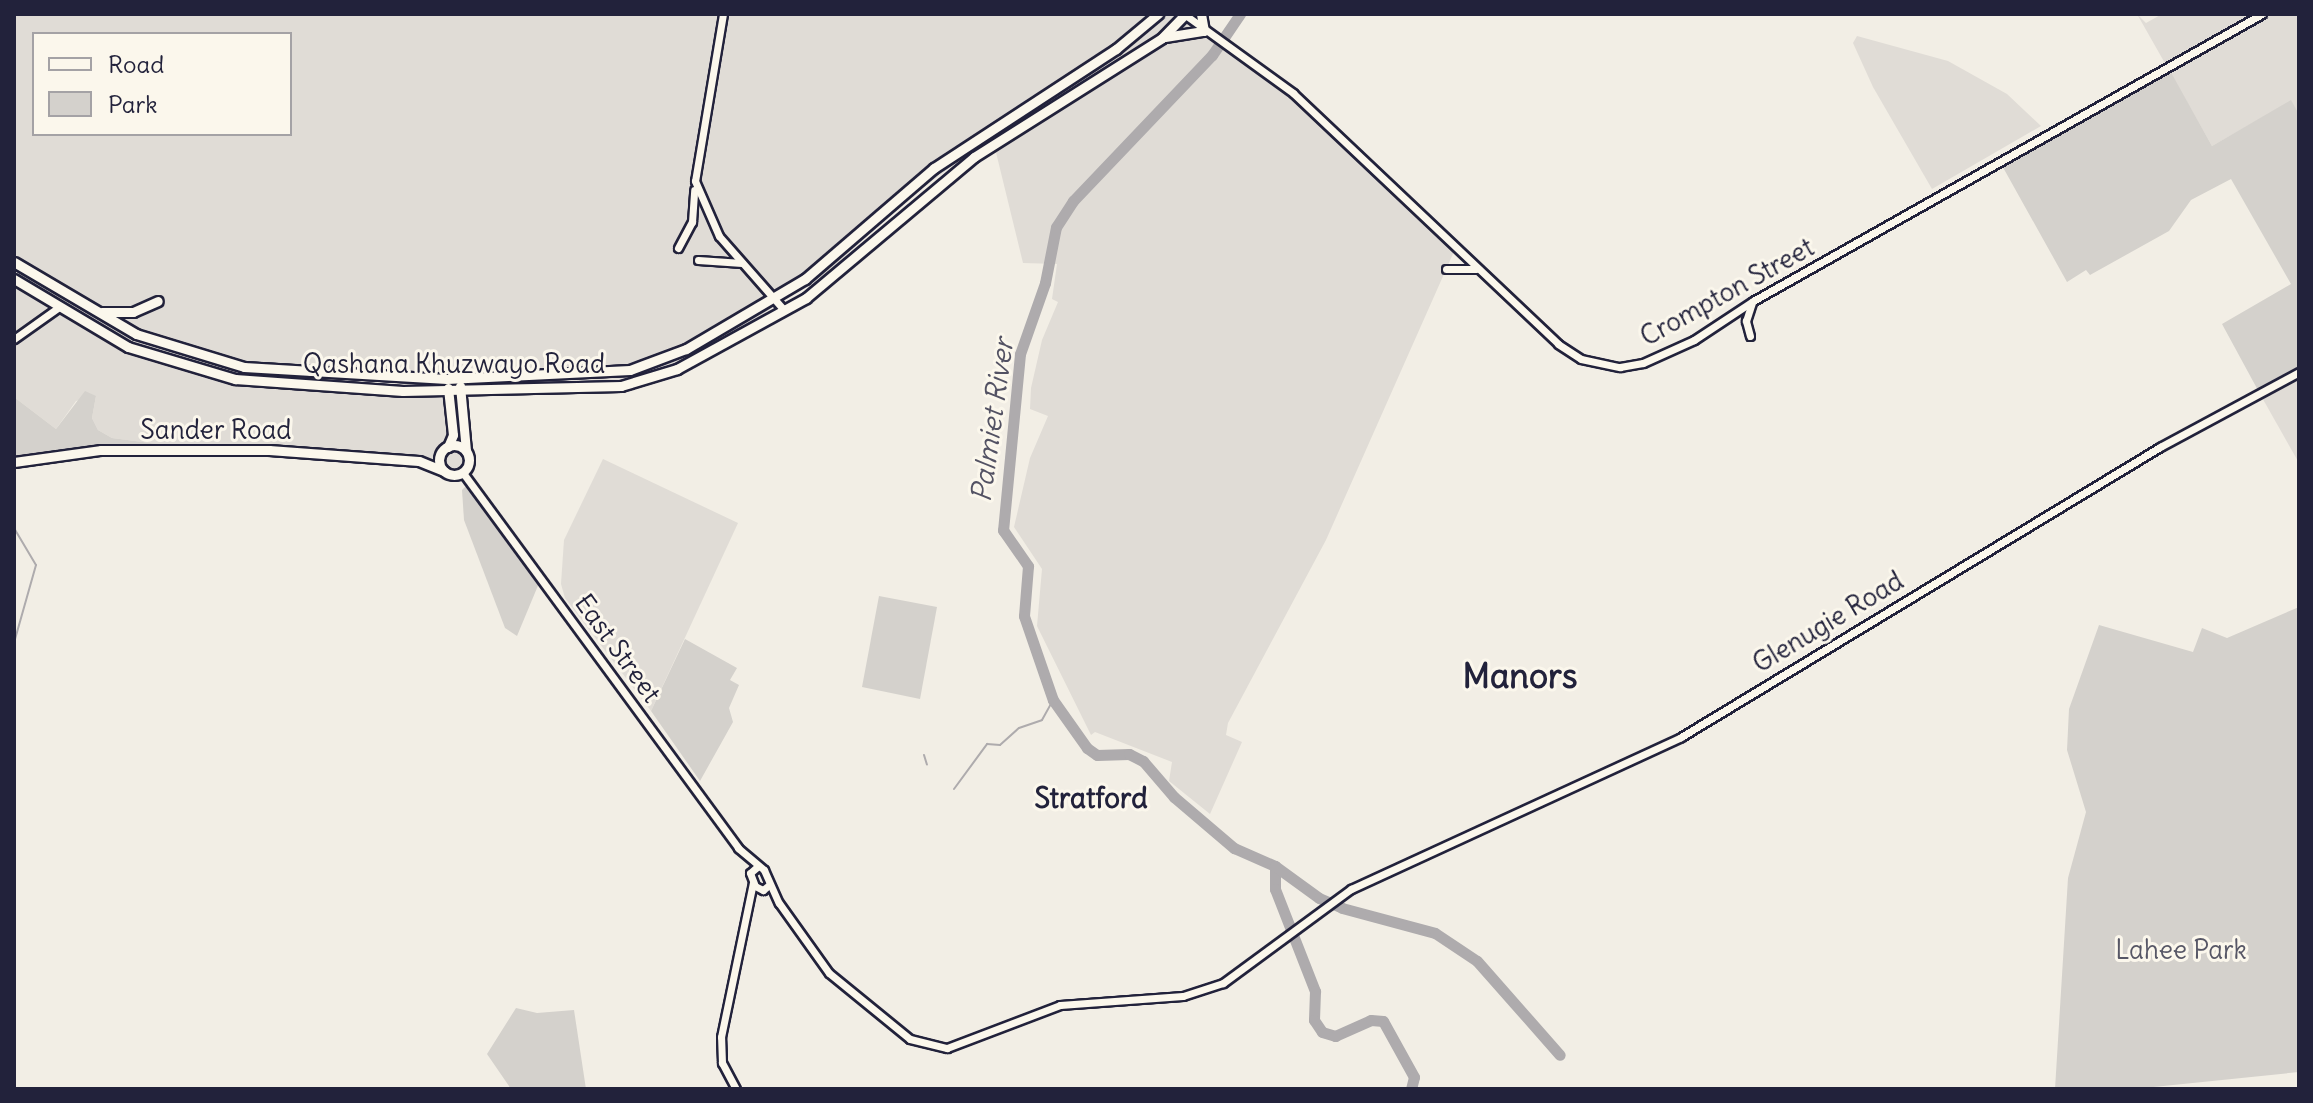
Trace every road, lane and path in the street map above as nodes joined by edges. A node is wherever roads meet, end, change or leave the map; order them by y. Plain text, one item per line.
1 (723, 14) edge
2 (1158, 14) edge
3 (1184, 14) edge
4 (1201, 14) edge
5 (2262, 14) edge
6 (1204, 31) junction
7 (1162, 38) junction
8 (695, 181) junction
9 (678, 248) dead end
10 (698, 260) dead end
11 (14, 262) edge
12 (744, 264) junction
13 (1446, 269) dead end
14 (1479, 270) junction
15 (14, 279) edge
16 (777, 298) junction
17 (158, 301) dead end
18 (1753, 301) junction
19 (59, 307) junction
20 (784, 310) junction
21 (98, 312) junction
22 (1750, 336) dead end
23 (14, 339) edge
24 (2299, 372) edge
25 (447, 379) junction
26 (459, 379) junction
27 (448, 391) junction
28 (460, 391) junction
29 (444, 450) junction
30 (466, 451) junction
31 (419, 461) junction
32 (14, 462) edge
33 (444, 471) junction
34 (463, 473) junction
35 (738, 848) junction
36 (757, 867) junction
37 (750, 873) junction
38 (753, 883) junction
39 (764, 888) junction
40 (753, 902) junction
41 (736, 1089) edge

1 - 8 street
2 - 16 main road, Qashana Khuzwayo Road
3 - 6 street, Crompton Street
3 - 7 main road, Qashana Khuzwayo Road
4 - 6 main road
5 - 18 street, Crompton Street
6 - 7 main road
6 - 14 street, Crompton Street
7 - 20 main road, Qashana Khuzwayo Road
8 - 9 street
8 - 12 street
10 - 12 street
11 - 21 main road, Qashana Khuzwayo Road
12 - 16 street
13 - 14 street
14 - 18 street, Crompton Street
15 - 19 main road, Qashana Khuzwayo Road
16 - 20 street
16 - 26 main road, Qashana Khuzwayo Road
17 - 21 main road
18 - 22 street
19 - 23 street
19 - 27 main road, Qashana Khuzwayo Road
20 - 28 main road, Qashana Khuzwayo Road
21 - 25 main road, Qashana Khuzwayo Road
24 - 39 street, Glenugie Road
25 - 26 main road, Qashana Khuzwayo Road
25 - 27 main road
26 - 28 main road
27 - 28 main road, Qashana Khuzwayo Road
27 - 29 main road
28 - 30 main road
29 - 30 main road
29 - 31 main road, Sander Road
29 - 33 main road
30 - 34 main road
31 - 32 main road, Sander Road
31 - 33 main road, Sander Road
33 - 34 main road, Sander Road
34 - 35 street, East Street
35 - 36 street, East Street
35 - 37 street, East Street
36 - 37 street
36 - 39 street, East Street
37 - 38 street, East Street
38 - 39 street
38 - 40 street
39 - 40 street
40 - 41 street

